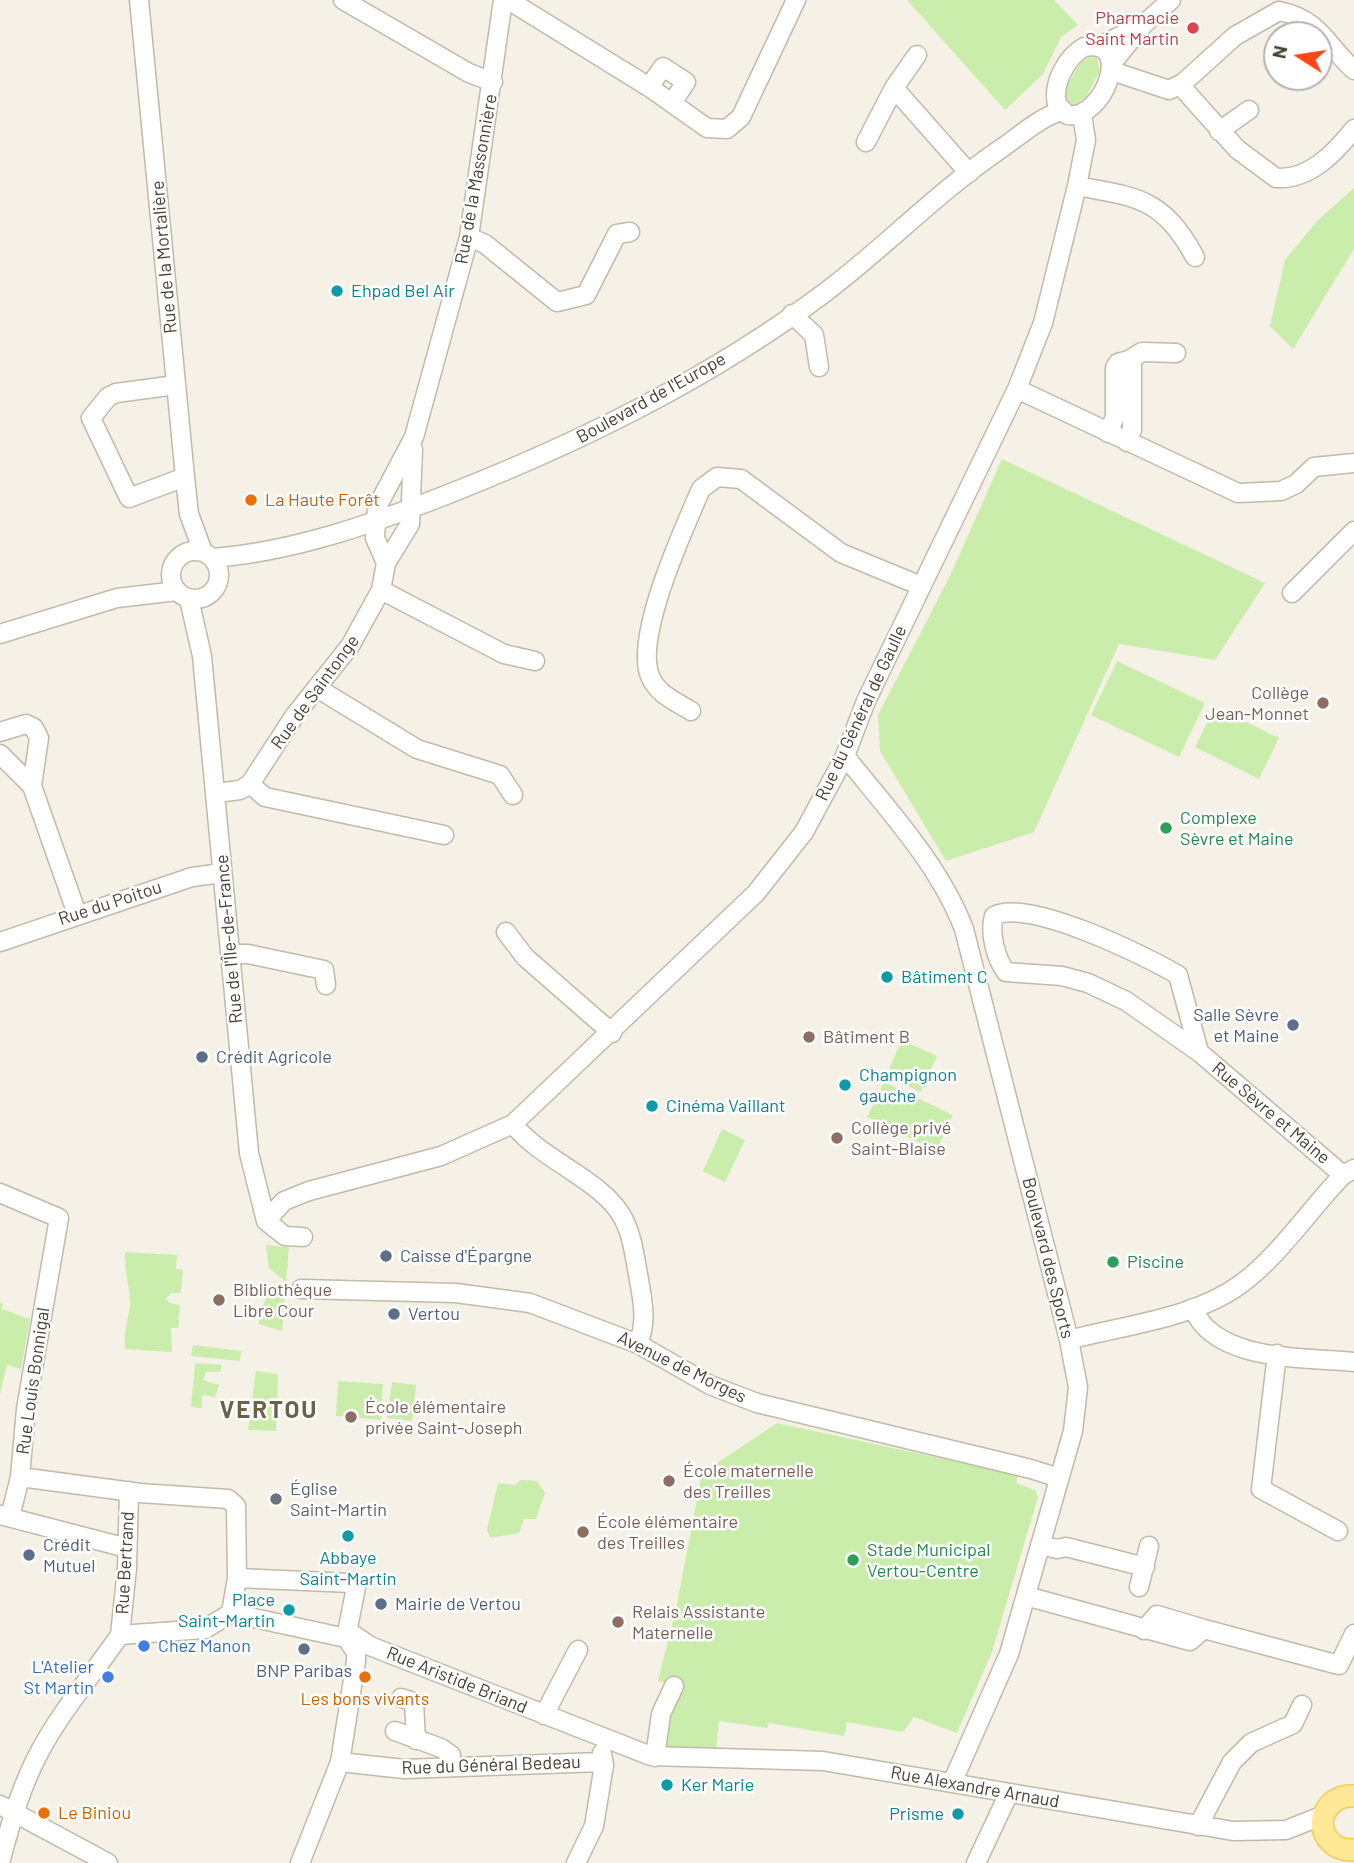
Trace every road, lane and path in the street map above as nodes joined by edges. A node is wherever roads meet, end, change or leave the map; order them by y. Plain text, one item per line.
1 (139, 0) edge
2 (343, 0) edge
3 (503, 0) edge
4 (796, 0) edge
5 (1171, 0) edge
6 (1143, 25) junction
7 (1098, 47) junction
8 (917, 55) dead end
9 (1112, 67) junction
10 (1354, 70) edge
11 (493, 82) junction
12 (1180, 85) junction
13 (649, 87) junction
14 (894, 88) junction
15 (1056, 91) junction
16 (672, 103) junction
17 (1249, 110) dead end
18 (1061, 111) junction
19 (1082, 114) junction
20 (1219, 131) junction
21 (1351, 139) edge
22 (866, 142) dead end
23 (987, 158) junction
24 (969, 173) junction
25 (1077, 186) junction
26 (630, 232) dead end
27 (469, 237) junction
28 (1195, 257) dead end
29 (792, 314) junction
30 (1176, 353) dead end
31 (1129, 360) junction
32 (819, 367) dead end
33 (176, 385) junction
34 (1017, 389) junction
35 (1108, 433) junction
36 (414, 436) junction
37 (1127, 443) junction
38 (1354, 463) edge
39 (184, 477) junction
40 (412, 508) junction
41 (189, 514) junction
42 (374, 522) junction
43 (1354, 531) edge
44 (268, 550) junction
45 (208, 555) junction
46 (177, 561) junction
47 (386, 563) junction
48 (219, 578) junction
49 (920, 586) junction
50 (381, 590) junction
51 (1292, 593) dead end
52 (183, 595) junction
53 (209, 595) junction
54 (117, 598) junction
55 (0, 634) edge
56 (202, 656) junction
57 (535, 661) dead end
58 (317, 688) junction
59 (691, 711) dead end
60 (0, 732) edge
61 (0, 754) edge
62 (845, 756) junction
63 (250, 784) junction
64 (32, 786) junction
65 (216, 793) junction
66 (513, 795) dead end
67 (444, 835) dead end
68 (222, 873) junction
69 (77, 914) junction
70 (506, 932) dead end
71 (0, 942) edge
72 (230, 954) junction
73 (326, 985) dead end
74 (612, 1034) junction
75 (1199, 1052) junction
76 (513, 1124) junction
77 (1348, 1172) edge
78 (0, 1193) edge
79 (266, 1221) junction
80 (303, 1237) dead end
81 (301, 1289) dead end
82 (1193, 1307) junction
83 (1069, 1340) junction
84 (638, 1344) junction
85 (1278, 1354) junction
86 (1354, 1362) edge
87 (20, 1477) junction
88 (1059, 1478) junction
89 (129, 1491) junction
90 (5, 1516) edge
91 (1338, 1531) dead end
92 (1040, 1545) junction
93 (1149, 1546) dead end
94 (127, 1548) junction
95 (1144, 1567) junction
96 (237, 1578) junction
97 (1139, 1587) dead end
98 (1026, 1596) junction
99 (231, 1613) junction
100 (1354, 1634) edge
101 (120, 1635) junction
102 (355, 1642) junction
103 (578, 1650) dead end
104 (674, 1686) dead end
105 (401, 1698) dead end
106 (1302, 1705) dead end
107 (544, 1715) junction
108 (394, 1731) dead end
109 (416, 1740) junction
110 (604, 1740) junction
111 (622, 1747) junction
112 (659, 1758) junction
113 (340, 1762) junction
114 (602, 1763) junction
115 (451, 1767) junction
116 (952, 1783) junction
117 (1009, 1793) junction
118 (1352, 1793) edge
119 (7, 1809) edge
120 (1198, 1826) junction
121 (1335, 1842) edge
122 (0, 1863) edge
123 (108, 1863) edge
124 (300, 1863) edge
125 (576, 1863) edge
126 (976, 1863) edge

1 - 33 street, Rue de la Mortalière
2 - 11 street
3 - 11 street, Rue de la Massonnière
3 - 13 street
4 - 16 street
5 - 6 street
6 - 7 street
6 - 9 street
7 - 9 street
7 - 15 street
8 - 14 street
9 - 12 street
9 - 19 street
10 - 12 street
11 - 27 street, Rue de la Massonnière
12 - 20 street
13 - 16 street
13 - 16 street
14 - 22 street
14 - 24 street
15 - 18 street
15 - 23 street, Boulevard de l'Europe
17 - 20 street
18 - 19 street
18 - 23 street, Boulevard de l'Europe
19 - 25 street, Rue du Général de Gaulle
20 - 21 street
23 - 24 street, Boulevard de l'Europe
24 - 29 street, Boulevard de l'Europe
25 - 28 street
25 - 34 street, Rue du Général de Gaulle
26 - 27 street
27 - 36 street, Rue de la Massonnière
29 - 32 street
29 - 40 street, Boulevard de l'Europe
30 - 31 street
31 - 35 street
31 - 37 street
33 - 39 street, Rue de la Mortalière
33 - 39 street
34 - 35 street
34 - 49 street, Rue du Général de Gaulle
35 - 37 street
36 - 40 street, Rue de la Massonnière
36 - 42 street, Rue de la Massonnière
37 - 38 street
39 - 41 street, Rue de la Mortalière
40 - 42 street, Boulevard de l'Europe
40 - 47 street, Rue de Saintonge
41 - 45 street, Rue de la Mortalière
41 - 46 street, Rue de la Mortalière
42 - 44 street, Boulevard de l'Europe
42 - 47 street, Rue de Saintonge
43 - 51 street
44 - 45 street, Boulevard de l'Europe
44 - 48 street, Boulevard de l'Europe
45 - 46 street
45 - 48 street
46 - 52 street
46 - 54 street
47 - 50 street, Rue de Saintonge
48 - 53 street
49 - 59 street
49 - 62 street, Rue du Général de Gaulle
50 - 57 street
50 - 58 street, Rue de Saintonge
52 - 53 street
52 - 54 street
52 - 56 street, Rue de l'Île-de-France
53 - 56 street, Rue de l'Île-de-France
54 - 55 street
56 - 65 street, Rue de l'Île-de-France
58 - 63 street, Rue de Saintonge
58 - 66 street
60 - 64 street
61 - 64 street
62 - 74 street, Rue du Général de Gaulle
62 - 83 street, Boulevard des Sports
63 - 65 street
63 - 67 street
64 - 69 street
65 - 68 street, Rue de l'Île-de-France
68 - 69 street, Rue du Poitou
68 - 72 street, Rue de l'Île-de-France
69 - 71 street, Rue du Poitou
70 - 74 street
72 - 73 street
72 - 79 street, Rue de l'Île-de-France
74 - 76 street, Rue du Général de Gaulle
75 - 75 street, Rue Sèvre et Maine
75 - 77 street, Rue Sèvre et Maine
76 - 79 street, Rue du Général de Gaulle
76 - 84 street
77 - 82 street, Rue Sèvre et Maine
78 - 87 street, Rue Louis Bonnigal
79 - 80 street
81 - 84 street, Avenue de Morges
82 - 83 street, Rue Sèvre et Maine
82 - 85 street
83 - 88 street, Boulevard des Sports
84 - 88 street, Avenue de Morges
85 - 86 street
85 - 91 street
87 - 89 street, Rue Louis Bonnigal
87 - 90 street
88 - 92 street, Boulevard des Sports
89 - 94 street, Rue Bertrand
89 - 96 street, Rue Louis Bonnigal
90 - 94 street
92 - 95 street
92 - 98 street, Boulevard des Sports
93 - 95 street
94 - 101 street, Rue Bertrand
95 - 97 street
96 - 99 street
96 - 102 street
98 - 100 street
98 - 116 street, Boulevard des Sports
99 - 101 street
99 - 102 street
101 - 119 street
102 - 107 street, Rue Aristide Briand
102 - 113 street
103 - 107 street, Rue Aristide Briand
104 - 112 street
105 - 109 street
106 - 120 street
107 - 110 street, Rue Aristide Briand
108 - 109 street
109 - 115 street
110 - 111 street, Rue Aristide Briand
110 - 114 street
111 - 112 street, Rue Aristide Briand
111 - 114 street
112 - 116 street, Rue Alexandre Arnaud
113 - 115 street, Rue du Général Bedeau
113 - 124 street
114 - 115 street, Rue du Général Bedeau
114 - 125 street
116 - 117 street, Rue Alexandre Arnaud
117 - 120 street, Rue Alexandre Arnaud
117 - 126 street
118 - 121 main road
119 - 122 street
119 - 123 street
120 - 121 street, Rue Alexandre Arnaud

